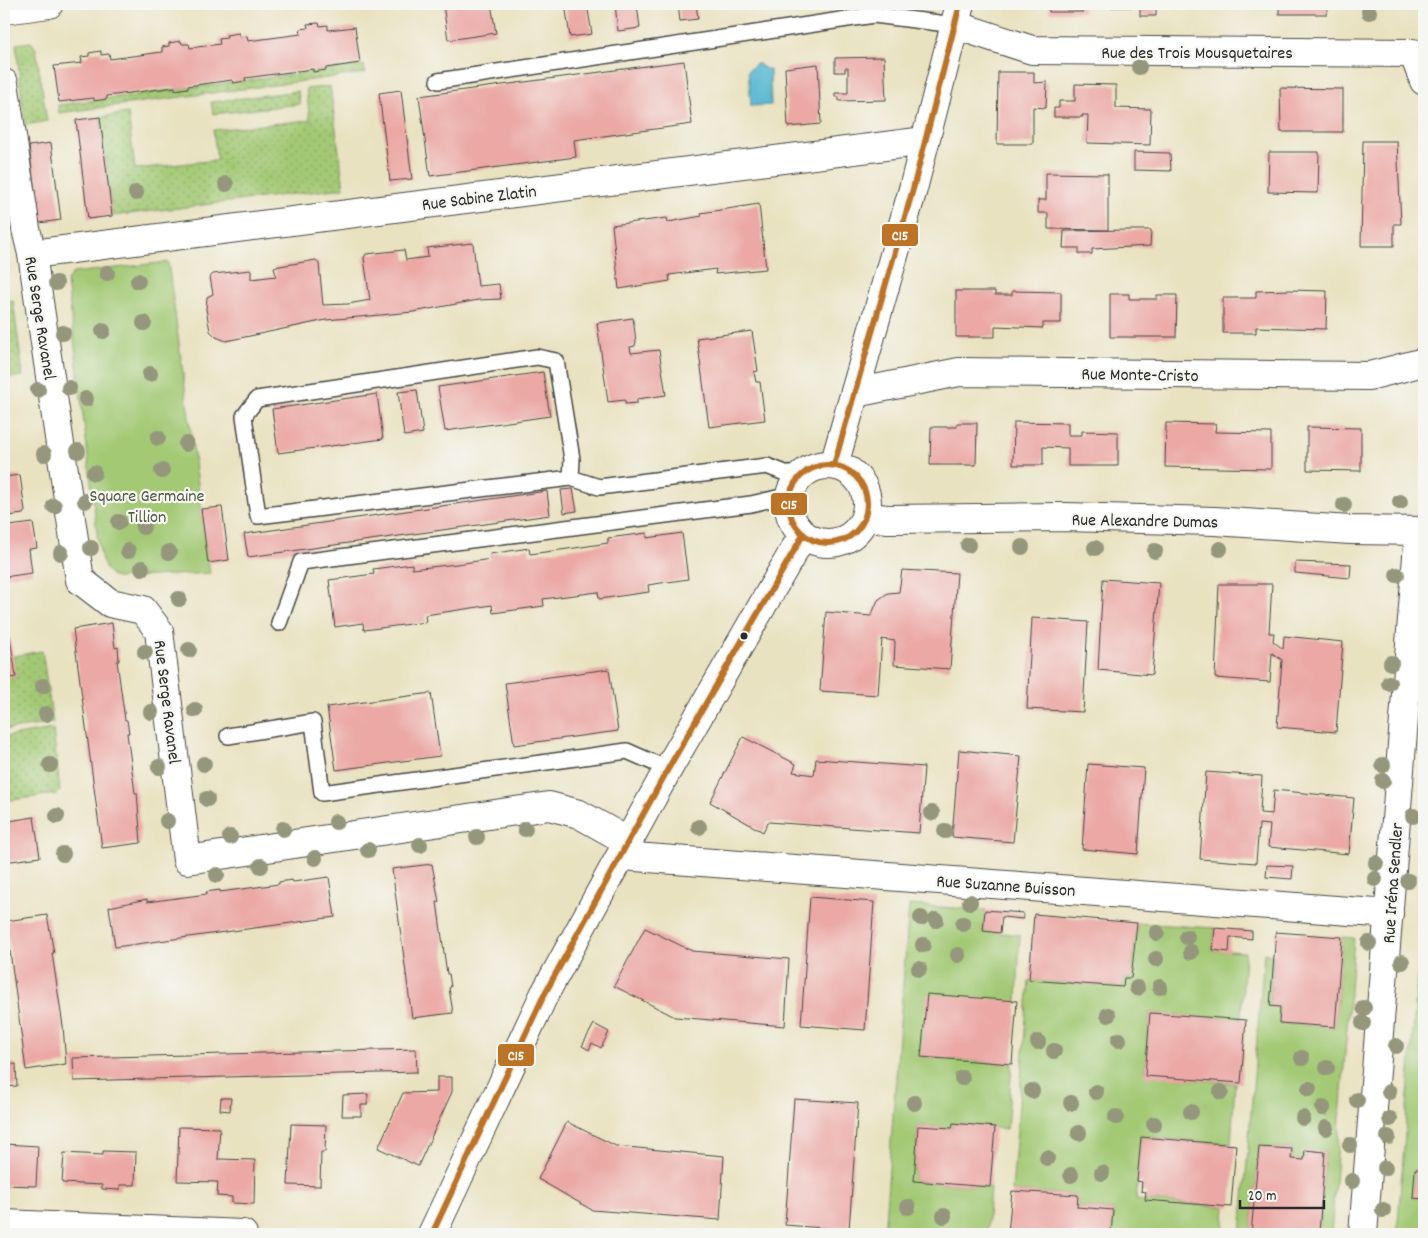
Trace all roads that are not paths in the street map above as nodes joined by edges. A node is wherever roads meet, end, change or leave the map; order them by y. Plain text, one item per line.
1 (49, 4) edge
2 (4, 10) edge
3 (957, 15) edge
4 (438, 81) dead end
5 (1424, 81) edge
6 (4, 83) edge
7 (925, 141) junction
8 (32, 254) junction
9 (1424, 362) edge
10 (855, 393) junction
11 (834, 465) junction
12 (571, 478) junction
13 (794, 486) junction
14 (866, 517) junction
15 (1422, 531) edge
16 (803, 535) junction
17 (279, 623) dead end
18 (228, 736) dead end
19 (668, 769) junction
20 (625, 849) junction
21 (1390, 914) junction
22 (4, 1224) edge
23 (243, 1234) edge
24 (432, 1234) edge
25 (1363, 1234) edge

1 - 2 street
3 - 4 lane
3 - 5 street, Rue des Trois Mousquetaires
3 - 7 street
6 - 8 street, Rue Serge Ravanel
7 - 8 street, Rue Sabine Zlatin
7 - 10 street
8 - 20 street, Rue Serge Ravanel
9 - 10 street, Rue Monte-Cristo
10 - 11 street
11 - 13 street
11 - 14 street
12 - 12 lane
12 - 13 lane
13 - 16 street
13 - 17 lane
14 - 15 street, Rue Alexandre Dumas
14 - 16 street
15 - 21 street, Rue Iréna Sendler
16 - 19 street
18 - 19 lane
19 - 20 street
20 - 21 street, Rue Suzanne Buisson
20 - 24 street
21 - 25 street, Rue Iréna Sendler
22 - 23 street

